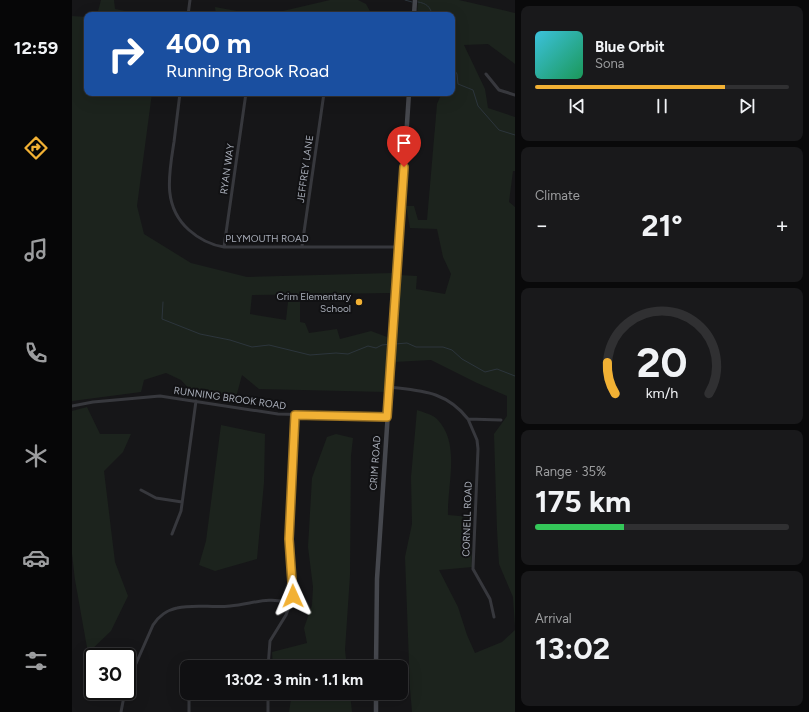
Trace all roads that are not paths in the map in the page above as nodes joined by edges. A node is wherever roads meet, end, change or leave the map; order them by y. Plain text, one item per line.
1 (190, 0) edge
2 (415, 0) edge
3 (188, 12) edge
4 (414, 12) edge
5 (486, 74) dead end
6 (515, 95) edge
7 (180, 96) edge
8 (246, 96) edge
9 (324, 96) edge
10 (409, 96) edge
11 (224, 246) junction
12 (302, 246) junction
13 (398, 247) junction
14 (389, 387) junction
15 (196, 401) junction
16 (72, 406) edge
17 (295, 415) junction
18 (387, 417) junction
19 (468, 419) junction
20 (501, 420) dead end
21 (141, 490) dead end
22 (182, 502) junction
23 (172, 534) dead end
24 (291, 603) junction
25 (494, 617) dead end
26 (269, 660) edge
27 (376, 660) edge
28 (136, 663) edge
29 (123, 700) edge
30 (189, 700) edge
31 (268, 700) edge
32 (376, 700) edge
33 (121, 712) edge
34 (189, 712) edge
35 (268, 712) edge
36 (376, 712) edge

1 - 3 street
2 - 4 street
5 - 6 street
7 - 11 street, PLYMOUTH ROAD
8 - 11 street, RYAN WAY
9 - 12 street, JEFFREY LANE
10 - 13 street, CRIM ROAD
11 - 12 street, PLYMOUTH ROAD
12 - 13 street, PLYMOUTH ROAD
13 - 14 street, CRIM ROAD
14 - 18 street, CRIM ROAD
14 - 19 street, CORNELL ROAD
15 - 16 street, RUNNING BROOK ROAD
15 - 17 street, RUNNING BROOK ROAD
15 - 22 street
17 - 18 street, RUNNING BROOK ROAD
17 - 24 street
18 - 27 street, CRIM ROAD
19 - 20 street
19 - 25 street, CORNELL ROAD
21 - 22 street
22 - 23 street
24 - 26 street
24 - 28 street
29 - 33 street
30 - 34 street
31 - 35 street
32 - 36 street

